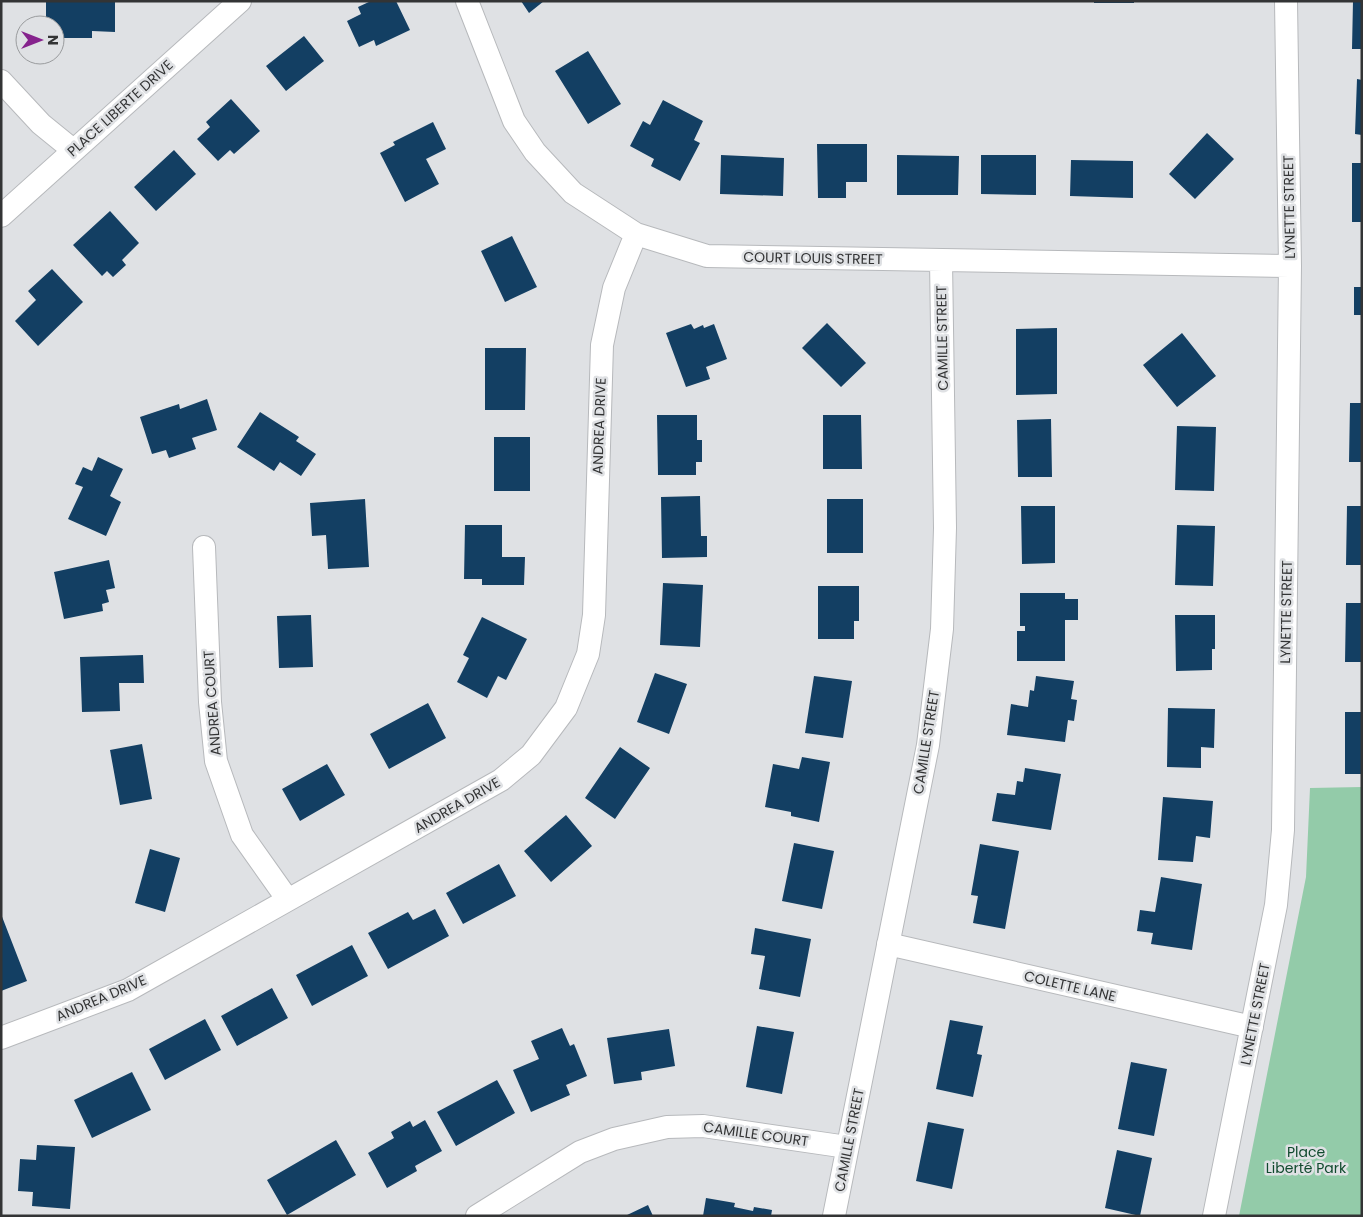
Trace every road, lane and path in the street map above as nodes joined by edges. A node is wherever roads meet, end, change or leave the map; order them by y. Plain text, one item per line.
1 (240, 1) edge
2 (467, 1) edge
3 (1286, 1) edge
4 (1, 81) edge
5 (73, 150) junction
6 (1, 216) edge
7 (636, 234) junction
8 (941, 261) junction
9 (1290, 266) junction
10 (204, 547) dead end
11 (288, 900) junction
12 (888, 944) junction
13 (1252, 1027) junction
14 (1, 1038) edge
15 (848, 1147) junction
16 (477, 1216) edge
17 (834, 1216) edge
18 (1214, 1216) edge

1 - 5 street, PLACE LIBERTE DRIVE
2 - 7 street, COURT LOUIS STREET
3 - 9 street, LYNETTE STREET
4 - 5 street
5 - 6 street, PLACE LIBERTE DRIVE
7 - 8 street, COURT LOUIS STREET
7 - 11 street, ANDREA DRIVE
8 - 9 street, COURT LOUIS STREET
8 - 12 street, CAMILLE STREET
9 - 13 street, LYNETTE STREET
10 - 11 street, ANDREA COURT
11 - 14 street, ANDREA DRIVE
12 - 13 street, COLETTE LANE
12 - 15 street, CAMILLE STREET
13 - 18 street, LYNETTE STREET
15 - 16 street, CAMILLE COURT
15 - 17 street, CAMILLE STREET

